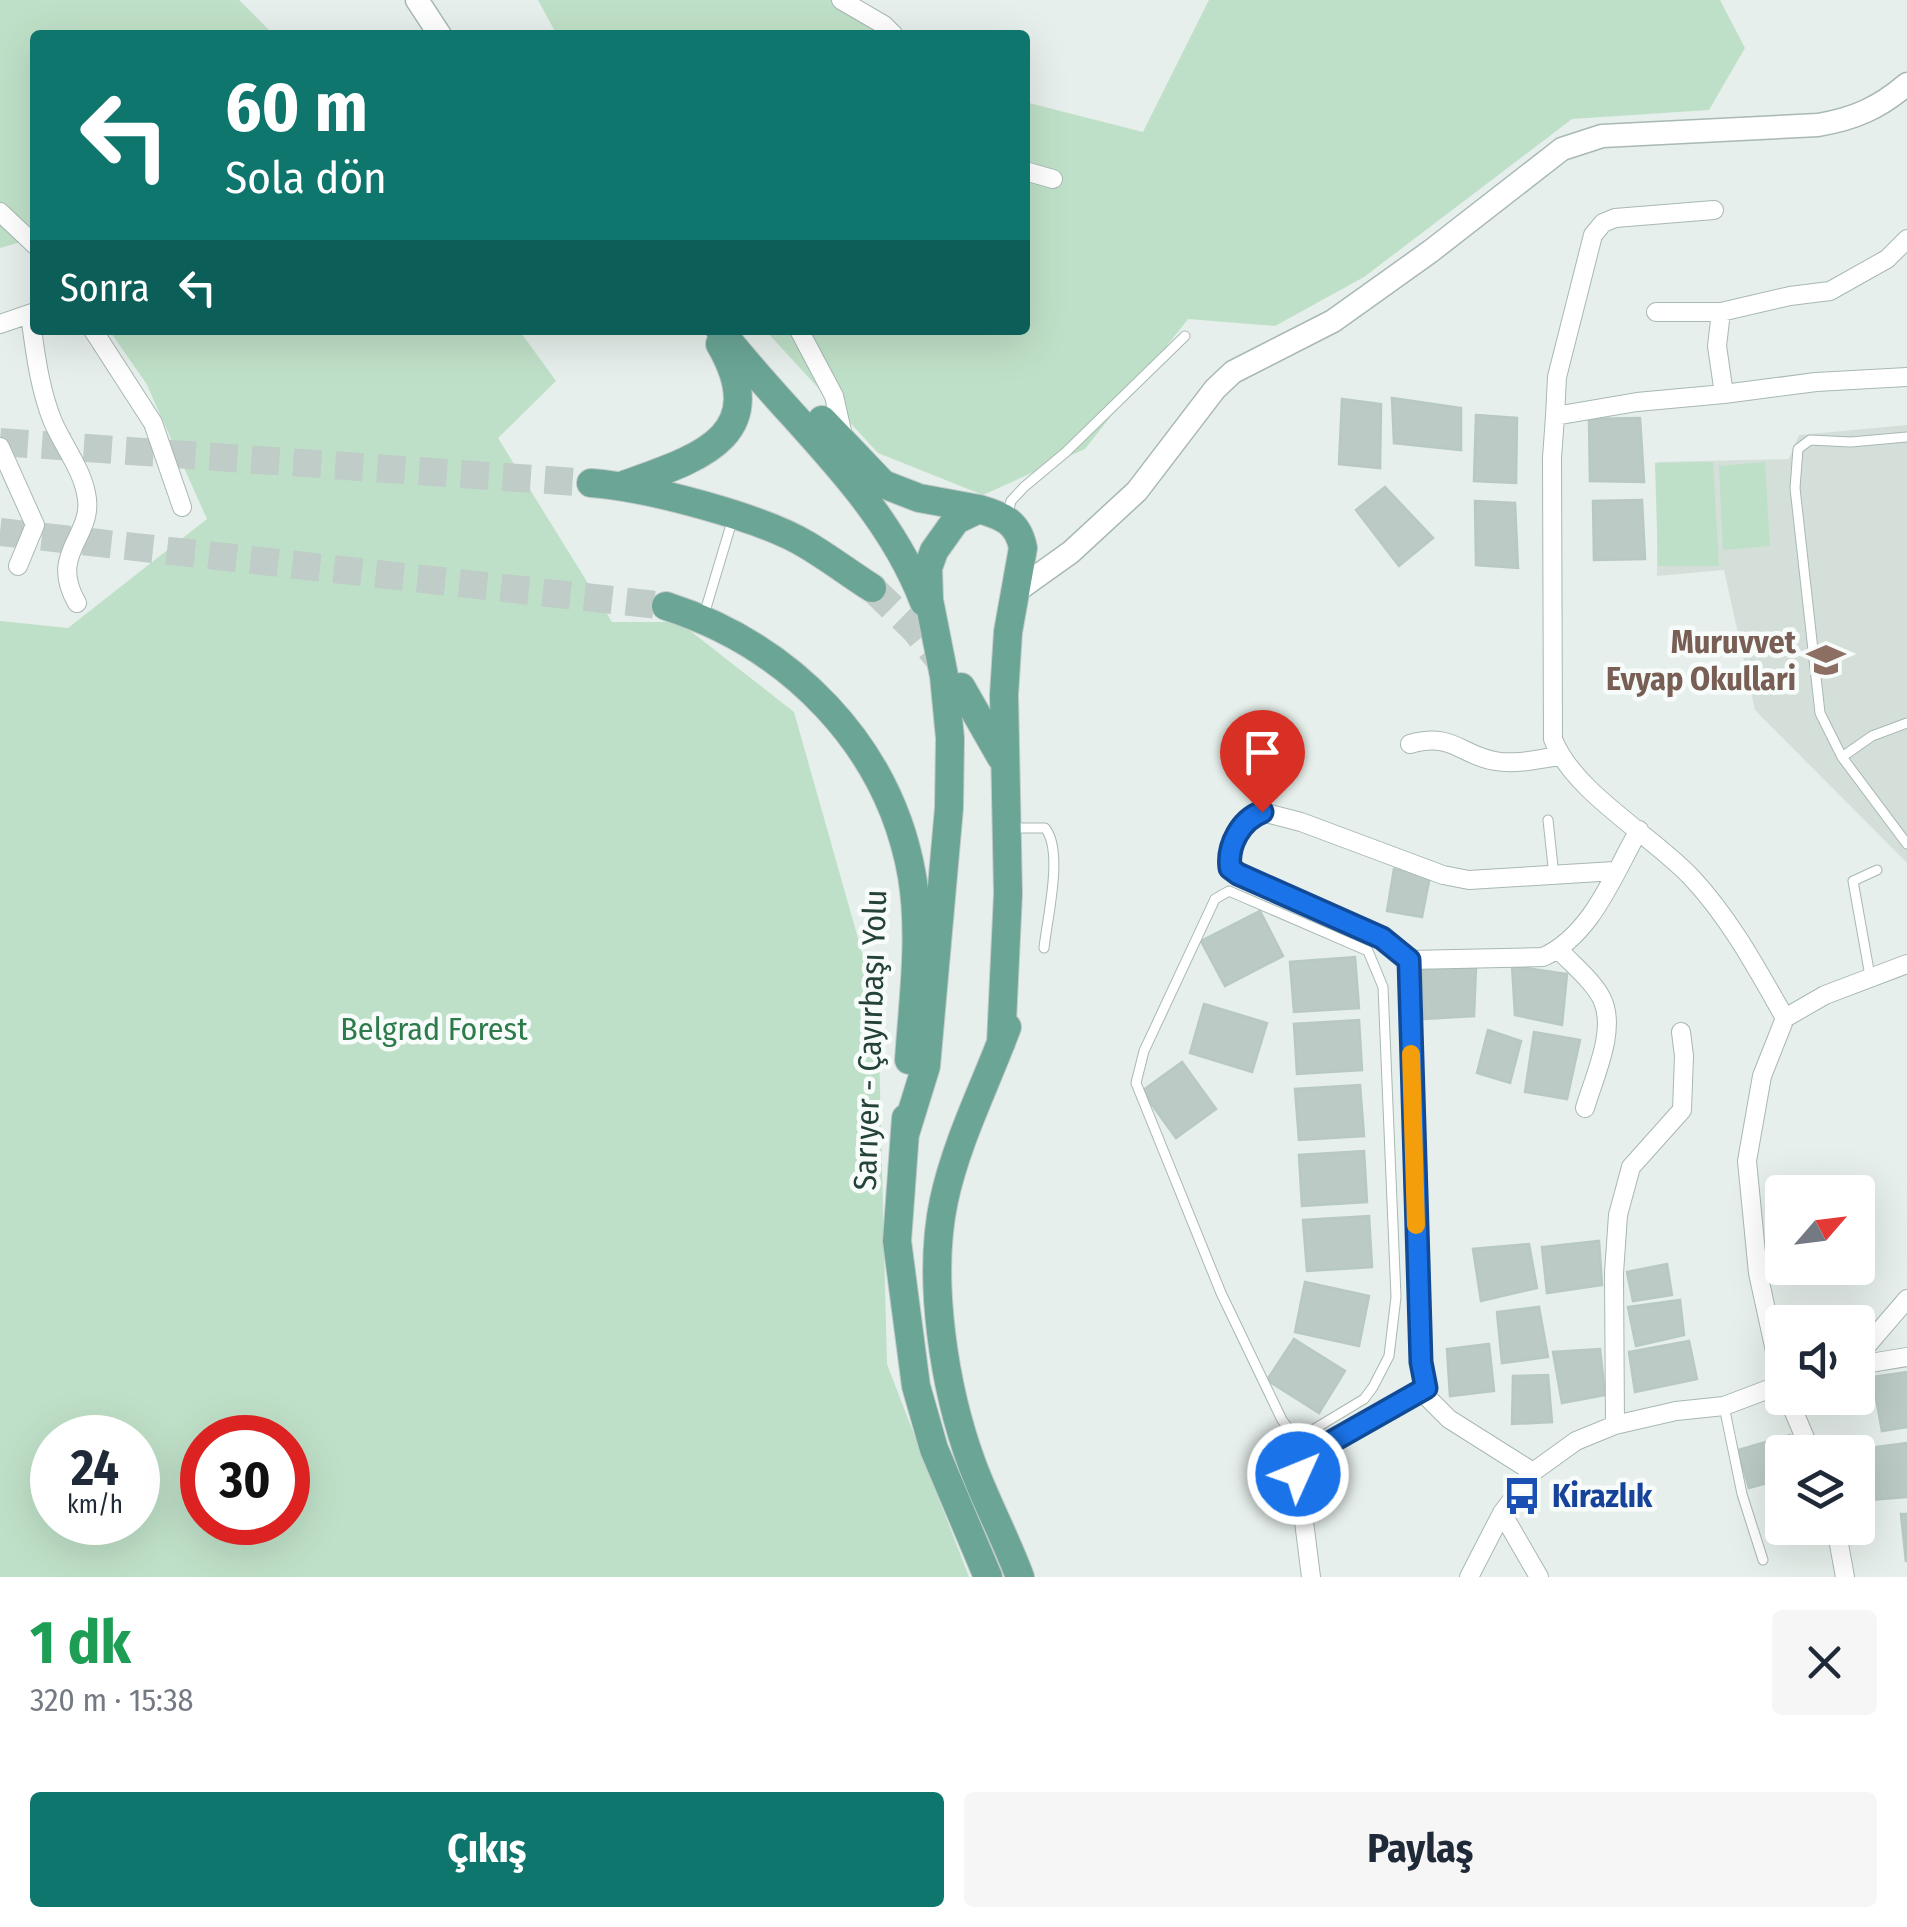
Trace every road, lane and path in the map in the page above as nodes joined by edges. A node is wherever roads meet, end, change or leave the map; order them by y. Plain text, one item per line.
1 (417, 0) edge
2 (840, 0) edge
3 (437, 30) edge
4 (889, 30) edge
5 (1907, 84) edge
6 (1030, 172) edge
7 (1054, 178) dead end
8 (1714, 210) dead end
9 (0, 212) edge
10 (1907, 239) edge
11 (30, 241) edge
12 (1656, 312) dead end
13 (1722, 312) junction
14 (30, 314) edge
15 (0, 324) edge
16 (36, 335) edge
17 (96, 335) edge
18 (715, 335) edge
19 (724, 335) edge
20 (739, 335) edge
21 (802, 335) edge
22 (1185, 336) dead end
23 (1907, 376) edge
24 (1724, 394) junction
25 (1555, 416) junction
26 (1907, 437) edge
27 (846, 446) junction
28 (0, 447) edge
29 (592, 483) tunnel mouth
30 (624, 485) junction
31 (182, 507) dead end
32 (979, 509) junction
33 (734, 516) junction
34 (1007, 519) junction
35 (18, 566) dead end
36 (872, 588) tunnel mouth
37 (1015, 592) junction
38 (77, 603) dead end
39 (666, 606) tunnel mouth
40 (703, 618) junction
41 (938, 641) junction
42 (962, 687) tunnel mouth
43 (1907, 723) edge
44 (1410, 744) dead end
45 (1559, 756) junction
46 (1842, 756) junction
47 (1004, 763) junction
48 (1548, 820) dead end
49 (1006, 828) junction
50 (1638, 830) junction
51 (1907, 844) edge
52 (1877, 870) dead end
53 (1615, 871) junction
54 (1554, 876) junction
55 (1044, 948) dead end
56 (1560, 950) junction
57 (1409, 960) junction
58 (1907, 964) edge
59 (1870, 976) junction
60 (1784, 1018) junction
61 (1680, 1032) dead end
62 (1584, 1108) dead end
63 (905, 1134) junction
64 (1414, 1136) junction
65 (1389, 1137) junction
66 (1907, 1299) edge
67 (1765, 1305) edge
68 (1875, 1336) edge
69 (1907, 1357) edge
70 (1875, 1362) edge
71 (1426, 1388) junction
72 (1765, 1390) edge
73 (1724, 1406) junction
74 (1615, 1425) junction
75 (1533, 1472) junction
76 (1502, 1513) junction
77 (1839, 1545) edge
78 (1762, 1560) dead end
79 (988, 1577) edge
80 (1020, 1577) edge
81 (1311, 1577) edge
82 (1470, 1577) edge
83 (1539, 1577) edge
84 (1845, 1577) edge

1 - 3 street
2 - 4 street
5 - 37 street
6 - 7 street
8 - 25 street
9 - 11 street
10 - 13 street
12 - 13 street
13 - 24 street
14 - 15 street
16 - 38 street
17 - 31 street
18 - 30 main road
19 - 41 main road
20 - 27 main road
21 - 27 street
22 - 34 lane
23 - 24 street
24 - 25 street
25 - 45 street
26 - 46 lane
27 - 32 main road
28 - 35 street
29 - 30 main road
30 - 33 main road
32 - 34 main road
32 - 41 main road
33 - 36 main road
33 - 40 lane
34 - 37 main road
37 - 47 main road
39 - 40 main road, Sarıyer - Çayırbaşı Yolu
40 - 63 main road, Sarıyer - Çayırbaşı Yolu
41 - 63 main road
42 - 47 main road
43 - 46 lane
44 - 45 street
45 - 50 street
46 - 51 lane
47 - 49 main road
48 - 54 lane
49 - 55 lane
49 - 80 main road
50 - 53 street
50 - 60 street
52 - 59 lane
53 - 54 street
53 - 56 street
54 - 57 street
56 - 57 street
56 - 62 street
57 - 64 street
58 - 59 street
59 - 60 street
60 - 67 street
61 - 74 street
63 - 79 main road, Sarıyer - Çayırbaşı Yolu
64 - 65 lane
64 - 71 street
65 - 65 lane
66 - 68 street
69 - 70 street
71 - 75 street
71 - 81 street
72 - 73 street
73 - 74 street
73 - 78 lane
74 - 75 street
75 - 76 street
76 - 82 street
76 - 83 street
77 - 84 street

